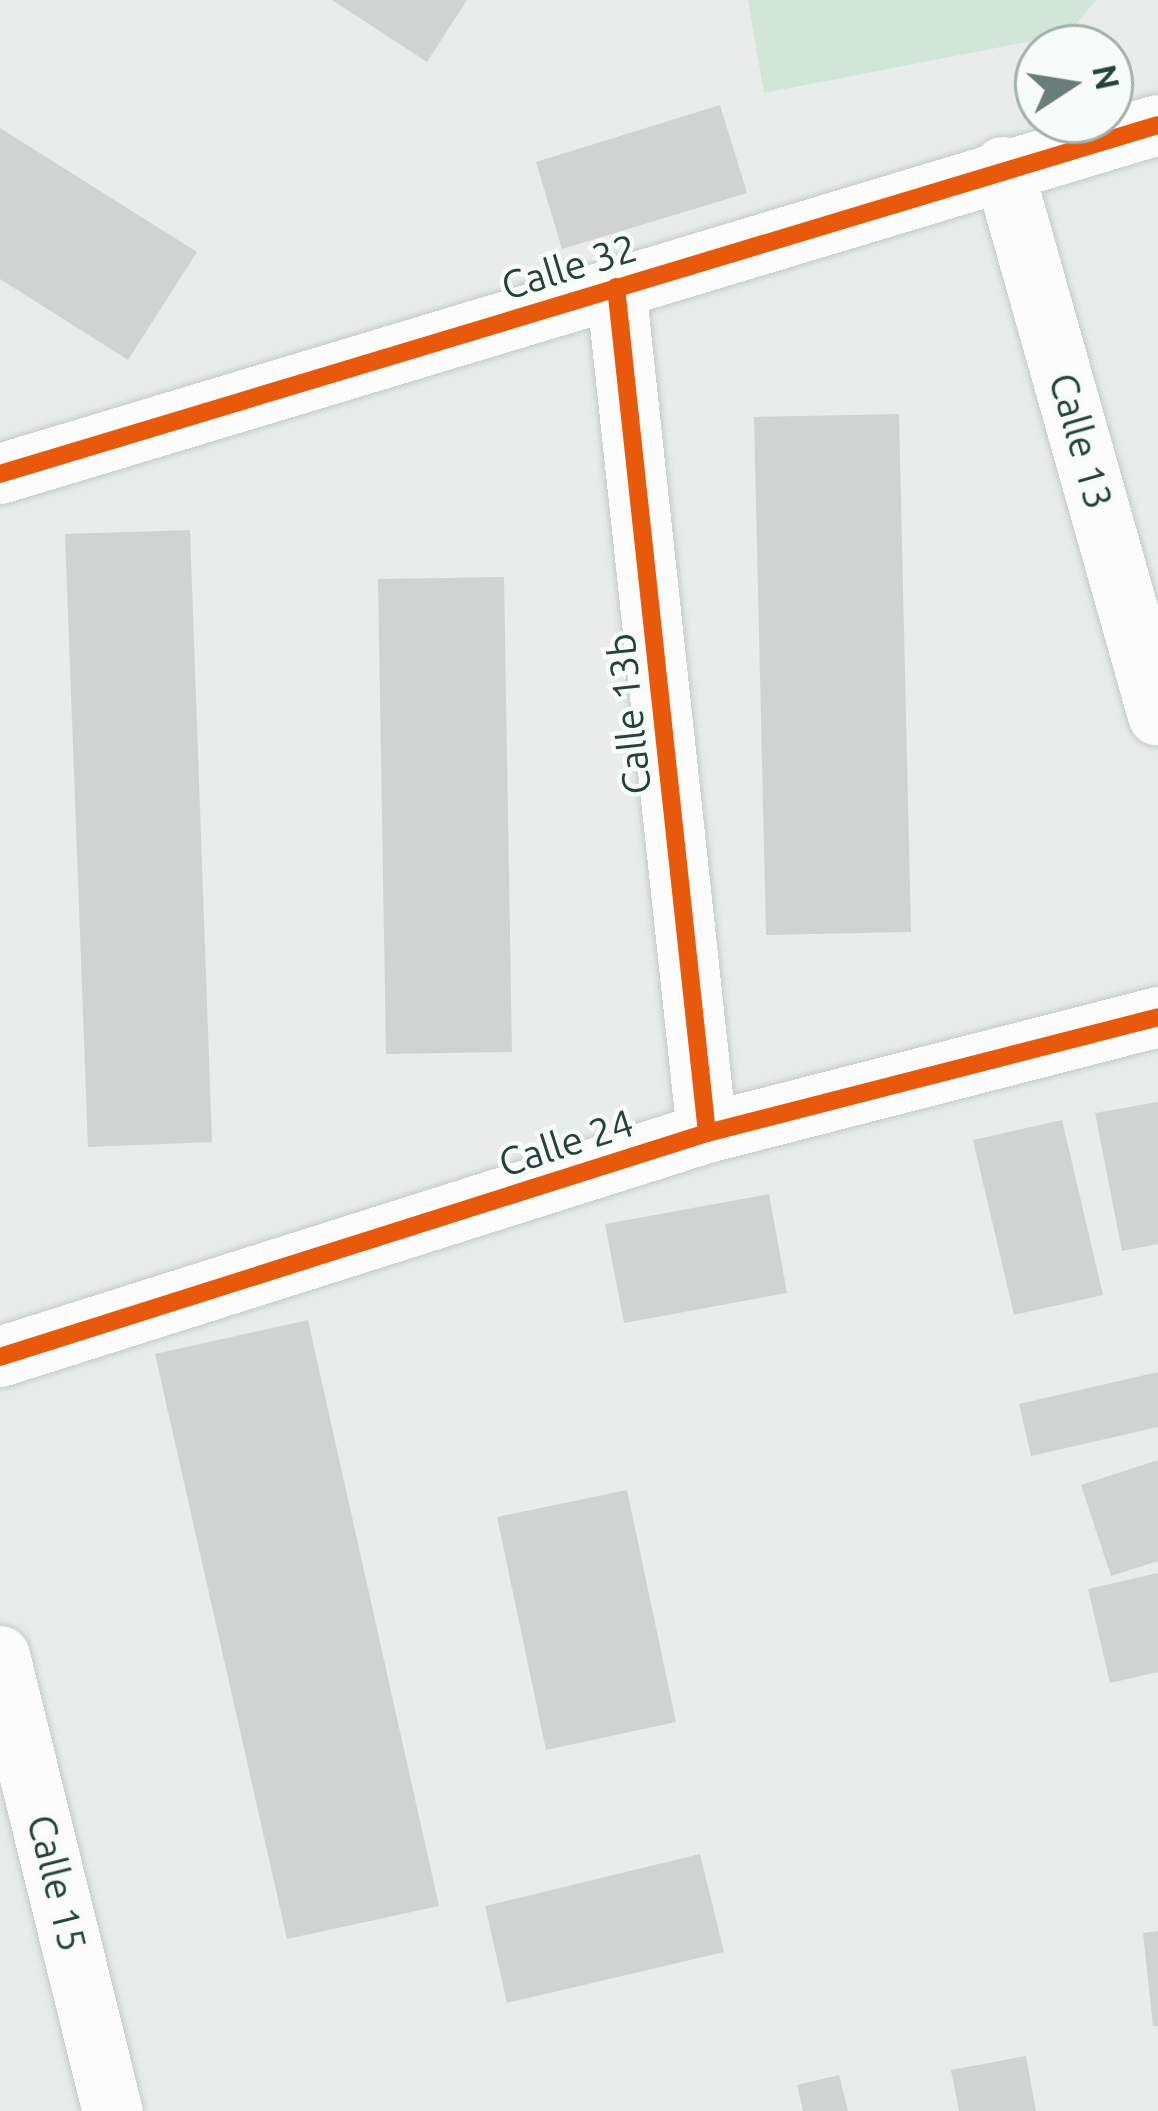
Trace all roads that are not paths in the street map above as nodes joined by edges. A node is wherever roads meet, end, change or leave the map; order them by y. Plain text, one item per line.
1 (1158, 124) edge
2 (1003, 167) junction
3 (616, 287) junction
4 (0, 474) edge
5 (1158, 716) edge
6 (1158, 1017) edge
7 (707, 1133) junction
8 (0, 1357) edge
9 (0, 1656) edge
10 (113, 2111) edge

1 - 2 street, Calle 32
2 - 3 street, Calle 32
2 - 5 street, Calle 13
3 - 4 street, Calle 32
3 - 7 street, Calle 13b
6 - 7 street, Calle 24
7 - 8 street, Calle 24
9 - 10 street, Calle 15

